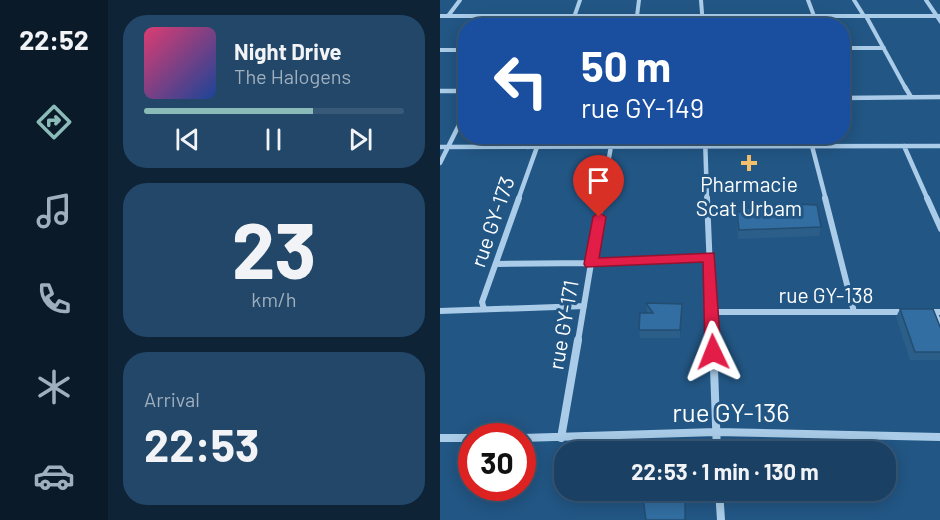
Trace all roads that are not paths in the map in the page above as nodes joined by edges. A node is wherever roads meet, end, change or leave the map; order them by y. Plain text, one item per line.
1 (460, 0) edge
2 (580, 0) edge
3 (639, 0) edge
4 (701, 0) edge
5 (808, 0) edge
6 (854, 0) edge
7 (926, 0) edge
8 (440, 16) edge
9 (448, 16) junction
10 (514, 16) joint
11 (574, 16) junction
12 (637, 16) junction
13 (703, 16) junction
14 (814, 16) junction
15 (865, 16) junction
16 (939, 16) edge
17 (941, 22) edge
18 (850, 48) edge
19 (884, 48) junction
20 (440, 50) edge
21 (458, 50) edge
22 (440, 91) edge
23 (458, 91) edge
24 (911, 97) junction
25 (941, 97) edge
26 (850, 98) edge
27 (458, 127) edge
28 (529, 144) edge
29 (611, 146) junction
30 (706, 146) junction
31 (808, 146) junction
32 (904, 146) junction
33 (941, 146) edge
34 (440, 147) edge
35 (448, 147) junction
36 (528, 147) junction
37 (537, 147) junction
38 (440, 163) edge
39 (941, 229) edge
40 (710, 257) junction
41 (496, 264) junction
42 (591, 264) junction
43 (584, 306) junction
44 (484, 309) junction
45 (440, 311) edge
46 (712, 312) junction
47 (854, 312) junction
48 (911, 312) edge
49 (923, 312) edge
50 (937, 312) edge
51 (941, 327) edge
52 (716, 432) junction
53 (941, 437) edge
54 (440, 438) edge
55 (458, 438) edge
56 (536, 438) edge
57 (561, 438) junction
58 (716, 441) edge
59 (720, 501) edge
60 (721, 520) edge

1 - 9 street
2 - 11 street
3 - 12 street
4 - 13 street
5 - 14 street
6 - 15 street
7 - 16 street
8 - 9 street
9 - 10 street
10 - 11 street
11 - 12 street
12 - 13 street
13 - 14 street
14 - 15 street
15 - 16 street
15 - 19 street
16 - 17 street
18 - 19 street
19 - 24 street
20 - 21 street
22 - 23 street
24 - 25 street
24 - 26 street
27 - 35 street
28 - 36 street
29 - 30 street
29 - 37 street
29 - 42 street, rue GY-171
30 - 31 street
30 - 40 street
31 - 32 street
31 - 47 street
32 - 33 street
32 - 39 street
34 - 35 street
35 - 36 street
35 - 38 street
36 - 37 street
37 - 41 street, rue GY-173
40 - 42 street
40 - 46 street
41 - 42 street
41 - 44 street, rue GY-173
42 - 43 street, rue GY-171
43 - 44 street
43 - 57 street, rue GY-171
44 - 45 street
46 - 47 street, rue GY-138
46 - 52 street
47 - 48 street, rue GY-138
49 - 50 street
50 - 51 street
52 - 53 street, rue GY-136
52 - 57 street, rue GY-136
52 - 58 street
54 - 55 street
56 - 57 street, rue GY-136
59 - 60 street

